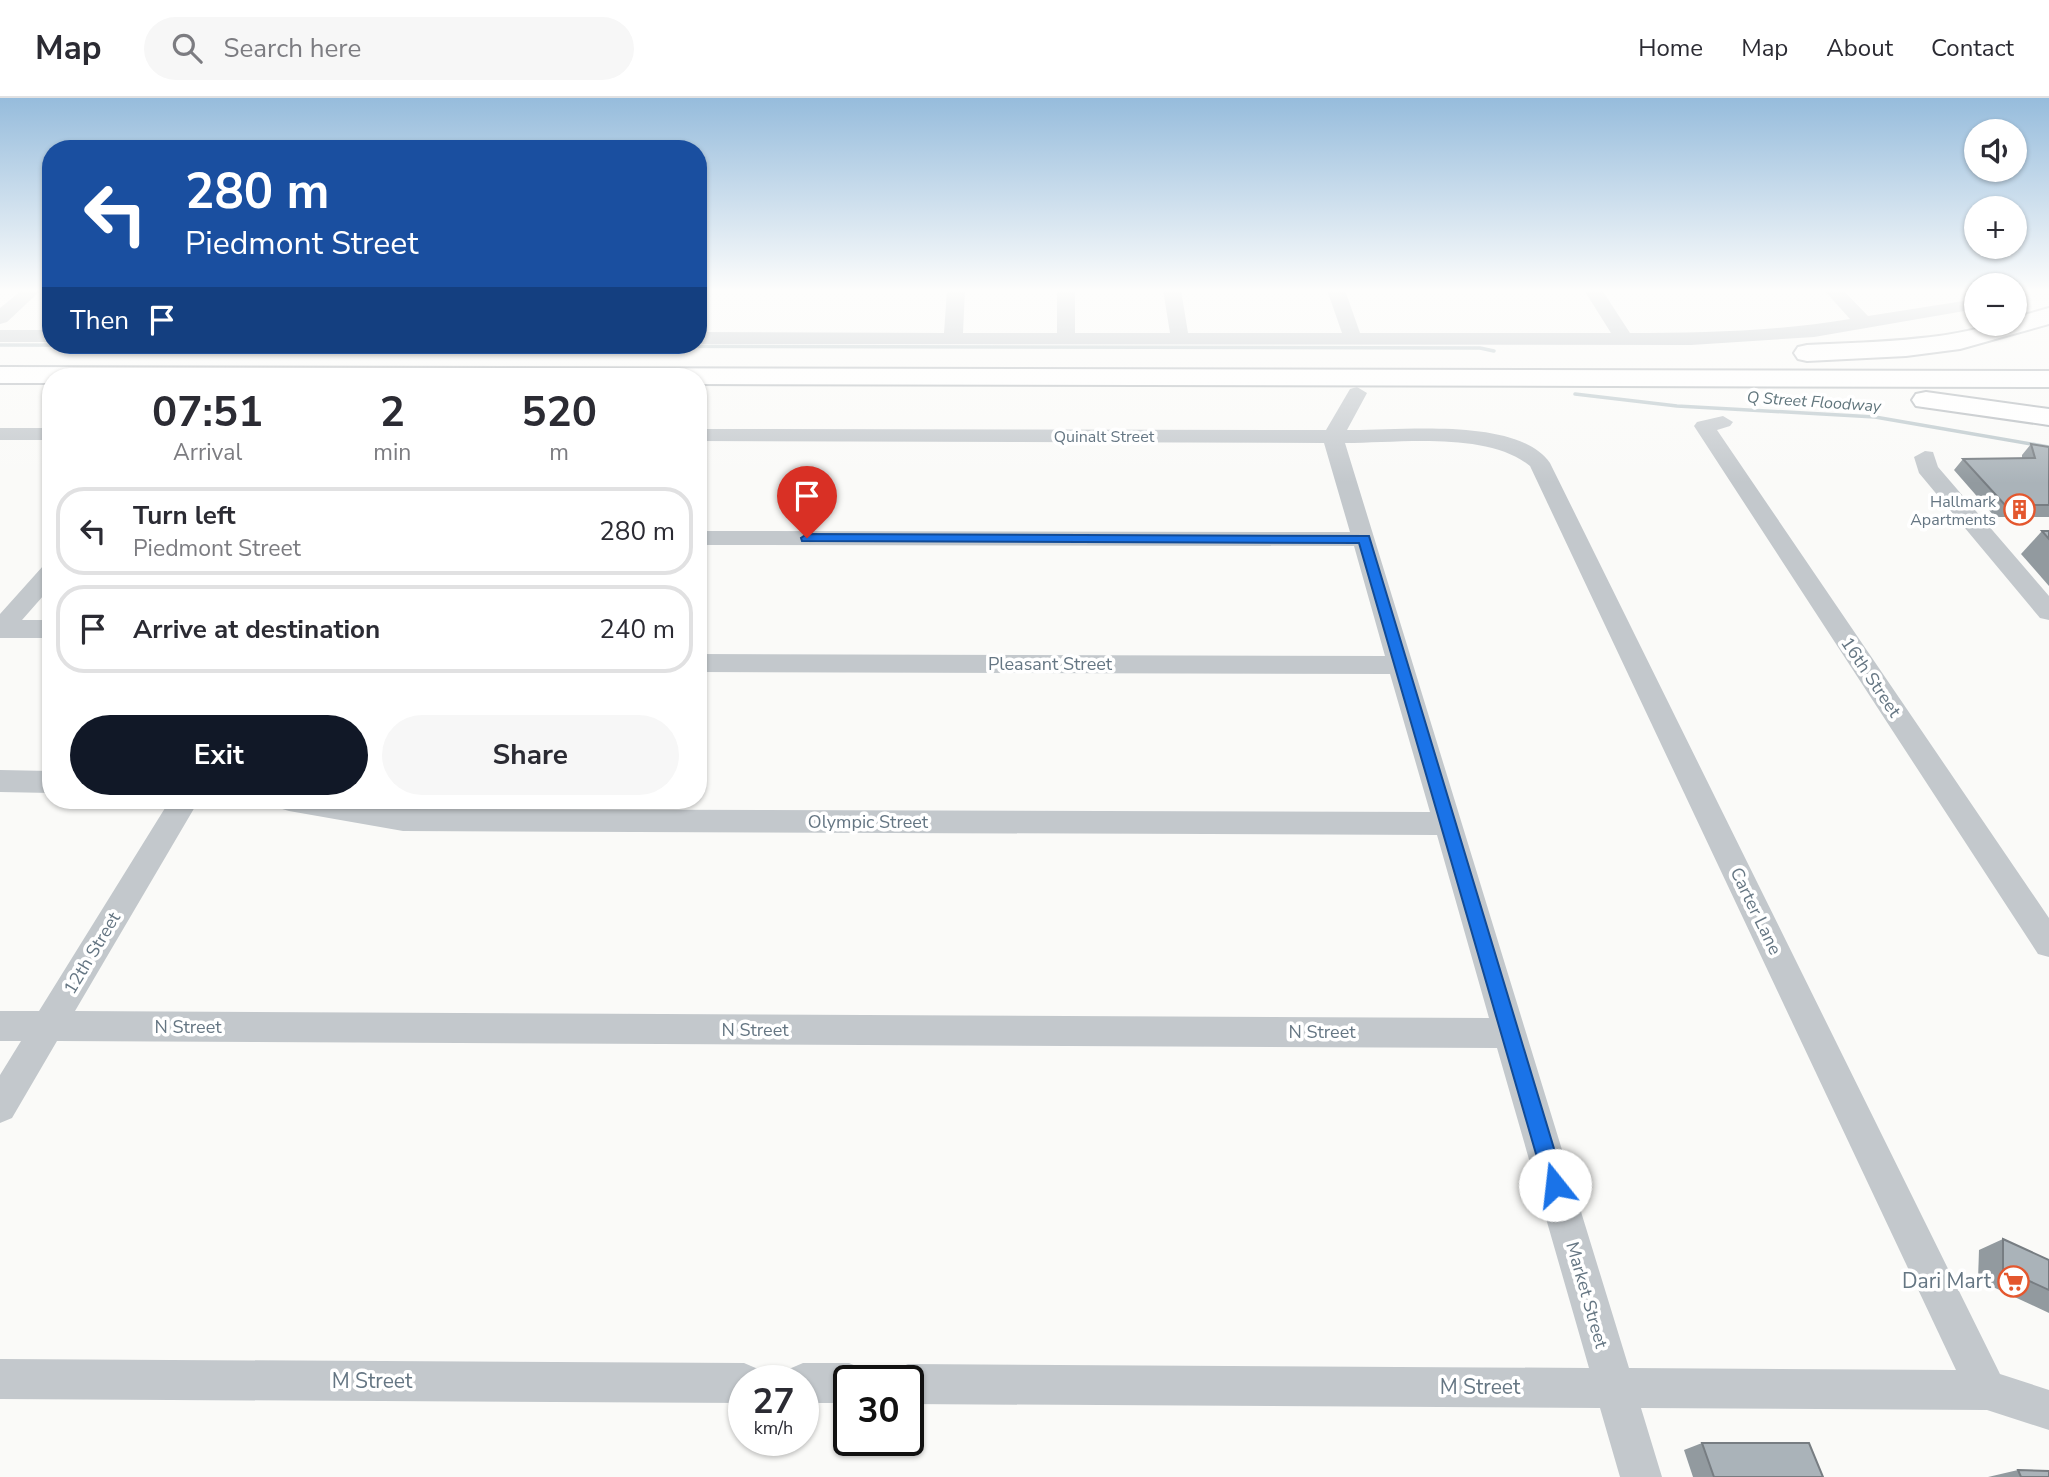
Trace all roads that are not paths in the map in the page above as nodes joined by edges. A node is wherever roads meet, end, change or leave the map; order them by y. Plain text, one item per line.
1 (1744, 354) edge
2 (0, 362) edge
3 (2049, 363) edge
4 (1641, 370) junction
5 (707, 373) edge
6 (0, 375) edge
7 (42, 375) edge
8 (2049, 379) edge
9 (1357, 393) dead end
10 (2049, 416) edge
11 (1723, 422) dead end
12 (42, 435) edge
13 (707, 435) edge
14 (4, 437) edge
15 (1333, 437) junction
16 (1510, 444) joint
17 (1925, 457) dead end
18 (707, 538) edge
19 (1364, 539) junction
20 (42, 581) edge
21 (2049, 612) edge
22 (1, 629) edge
23 (42, 629) edge
24 (707, 663) edge
25 (1401, 665) junction
26 (0, 781) edge
27 (42, 782) edge
28 (180, 809) edge
29 (333, 809) edge
30 (1449, 824) junction
31 (2049, 944) edge
32 (0, 1026) edge
33 (48, 1026) junction
34 (1510, 1033) junction
35 (0, 1106) edge
36 (0, 1379) edge
37 (728, 1383) edge
38 (924, 1384) edge
39 (1614, 1388) junction
40 (1987, 1390) junction
41 (2049, 1410) edge
42 (1641, 1477) edge

1 - 4 highway
2 - 4 highway
3 - 4 highway
4 - 5 highway
4 - 8 highway
4 - 10 highway
6 - 7 highway
9 - 15 street
11 - 31 street, 16th Street
12 - 14 street
13 - 15 street, Quinalt Street
15 - 16 street, Quinalt Street
15 - 19 street, Market Street
16 - 40 street, Carter Lane
17 - 21 street
18 - 19 street
19 - 25 street, Market Street
20 - 22 street
22 - 23 street
24 - 25 street, Pleasant Street
25 - 30 street, Market Street
26 - 27 street
28 - 33 street, 12th Street
29 - 30 street, Olympic Street
30 - 34 street, Market Street
32 - 33 street, N Street
33 - 34 street, N Street
33 - 35 street, 12th Street
34 - 39 street, Market Street
36 - 37 street, M Street
38 - 39 street, M Street
39 - 40 street, M Street
39 - 42 street, Market Street
40 - 41 street, M Street

